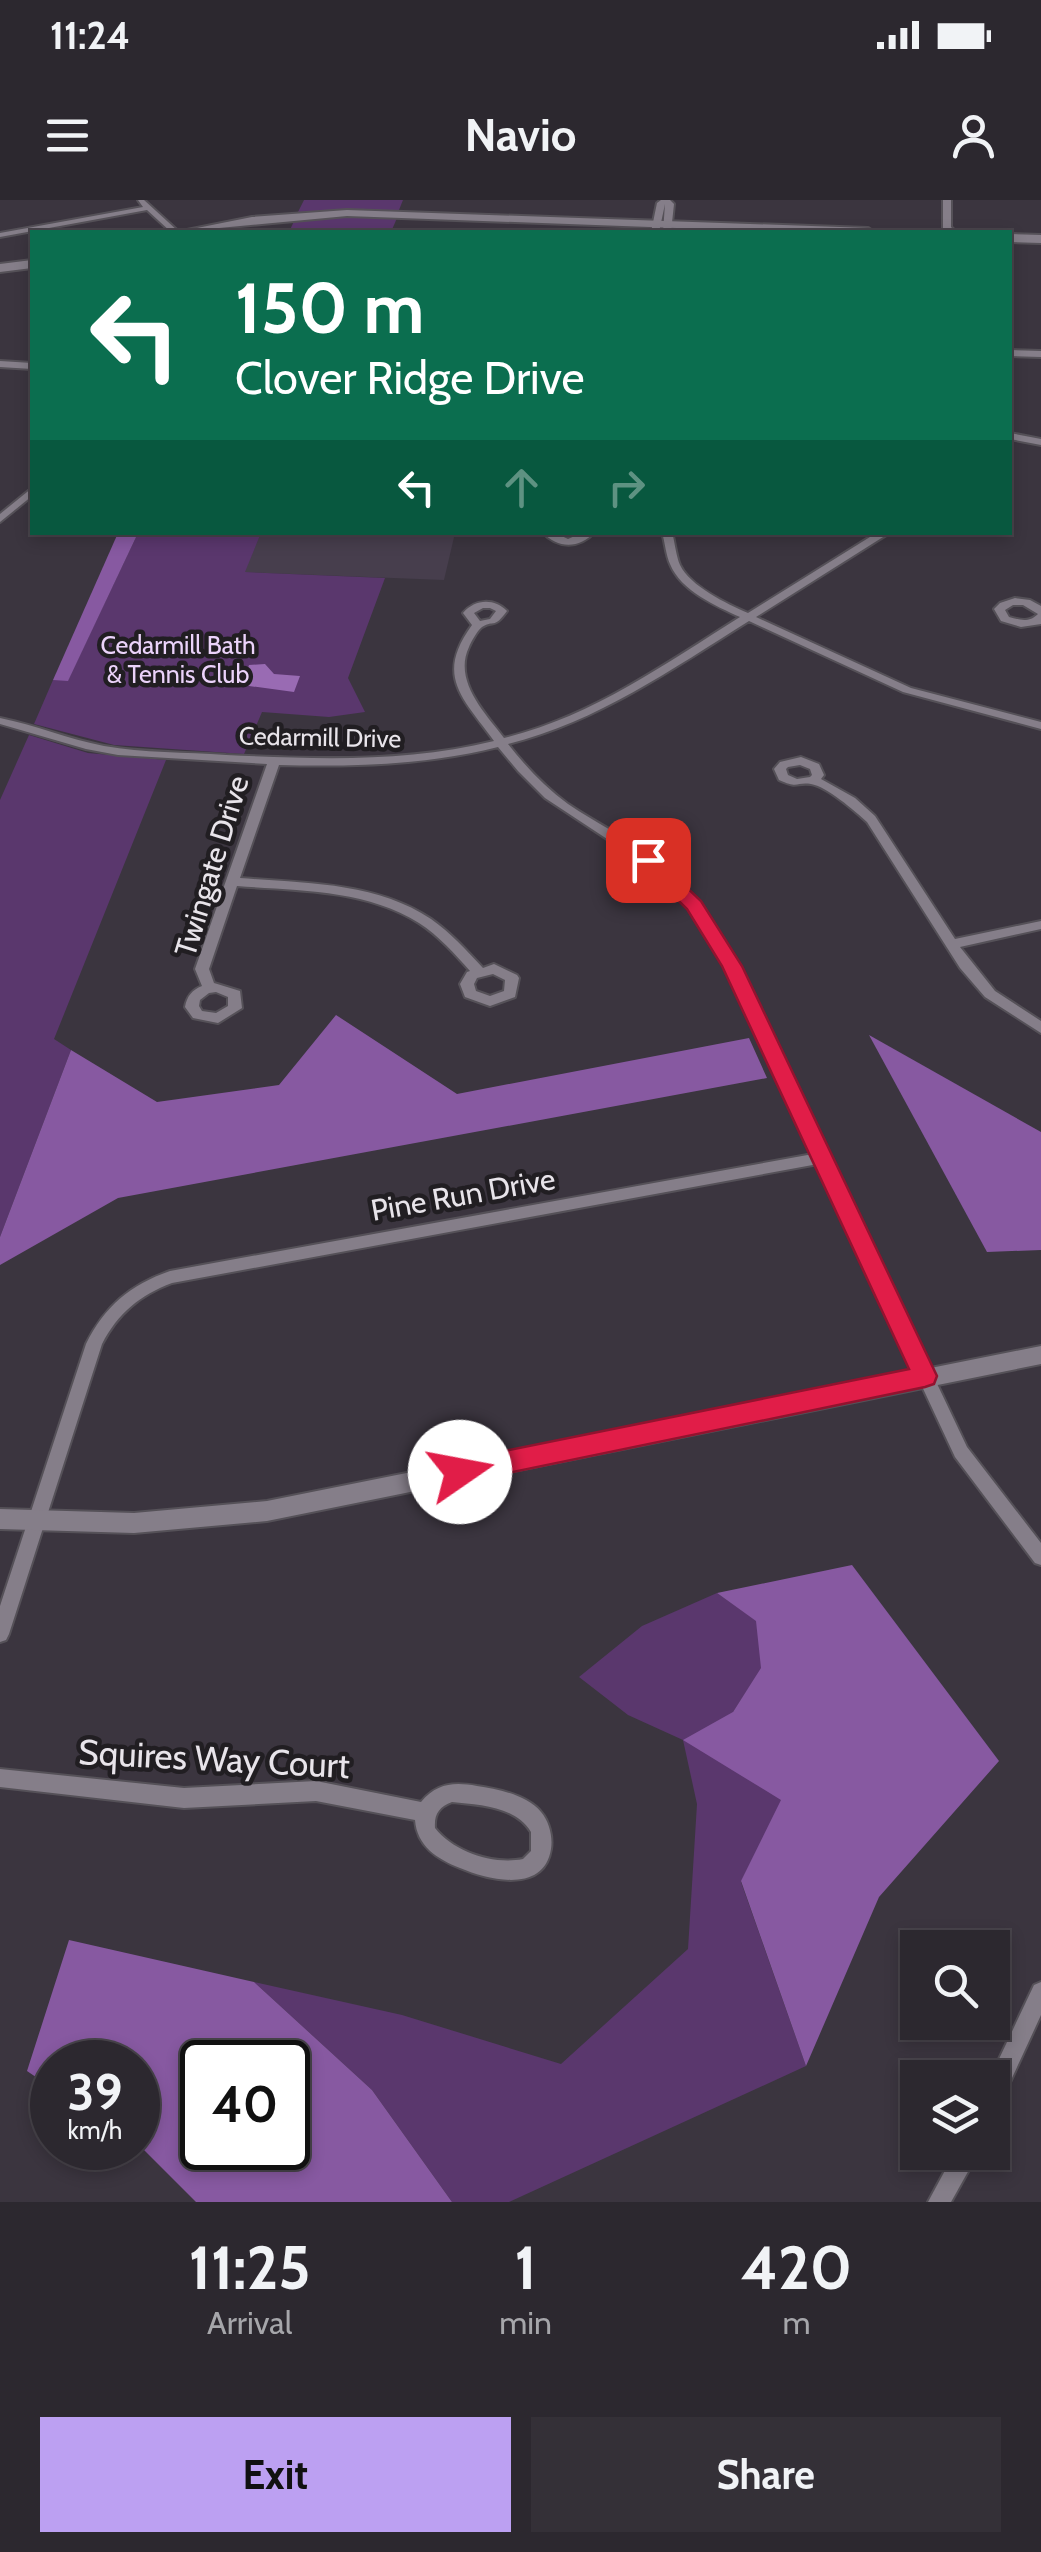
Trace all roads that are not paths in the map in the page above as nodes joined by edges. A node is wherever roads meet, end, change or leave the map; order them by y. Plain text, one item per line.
1 (140, 200) edge
2 (665, 200) edge
3 (948, 205) edge
4 (148, 208) junction
5 (662, 228) edge
6 (173, 230) edge
7 (194, 230) edge
8 (765, 230) edge
9 (956, 230) edge
10 (0, 235) edge
11 (1012, 238) edge
12 (1041, 239) edge
13 (30, 264) edge
14 (0, 268) edge
15 (1012, 353) edge
16 (1041, 354) edge
17 (0, 364) edge
18 (30, 366) edge
19 (1012, 436) edge
20 (1041, 442) edge
21 (30, 493) edge
22 (0, 518) edge
23 (550, 535) edge
24 (587, 535) edge
25 (668, 535) edge
26 (881, 535) edge
27 (1041, 591) edge
28 (1030, 604) junction
29 (1041, 614) edge
30 (749, 617) junction
31 (478, 625) dead end
32 (0, 721) edge
33 (1041, 726) edge
34 (501, 743) junction
35 (274, 762) junction
36 (814, 780) dead end
37 (233, 882) junction
38 (1041, 925) edge
39 (952, 944) junction
40 (478, 971) dead end
41 (210, 988) dead end
42 (1041, 1028) edge
43 (821, 1158) junction
44 (1041, 1356) edge
45 (925, 1376) junction
46 (0, 1519) edge
47 (35, 1522) junction
48 (1041, 1556) edge
49 (0, 1634) edge
50 (0, 1778) edge
51 (425, 1812) junction
52 (1041, 1992) edge
53 (1009, 2060) edge
54 (958, 2170) edge
55 (939, 2202) edge

1 - 4 street
2 - 5 street
3 - 9 street
4 - 6 street
4 - 10 street
5 - 7 main road
5 - 8 main road
11 - 12 main road
13 - 14 main road
15 - 16 street
17 - 18 street
19 - 20 street
21 - 22 street
23 - 24 street
25 - 30 street
26 - 30 street, Cedarmill Drive
27 - 28 street
28 - 29 street
28 - 29 street
30 - 33 street
30 - 34 street, Cedarmill Drive
31 - 34 street
32 - 35 street, Cedarmill Drive
34 - 35 street, Cedarmill Drive
34 - 43 street
35 - 37 street, Twingate Drive
36 - 39 street
37 - 40 street
37 - 41 street, Twingate Drive
38 - 39 street
39 - 42 street
43 - 45 street
43 - 47 street, Pine Run Drive
44 - 45 street
45 - 47 street
45 - 48 street
46 - 47 street
47 - 49 street
50 - 51 street, Squires Way Court
51 - 51 street
52 - 53 street
54 - 55 street

